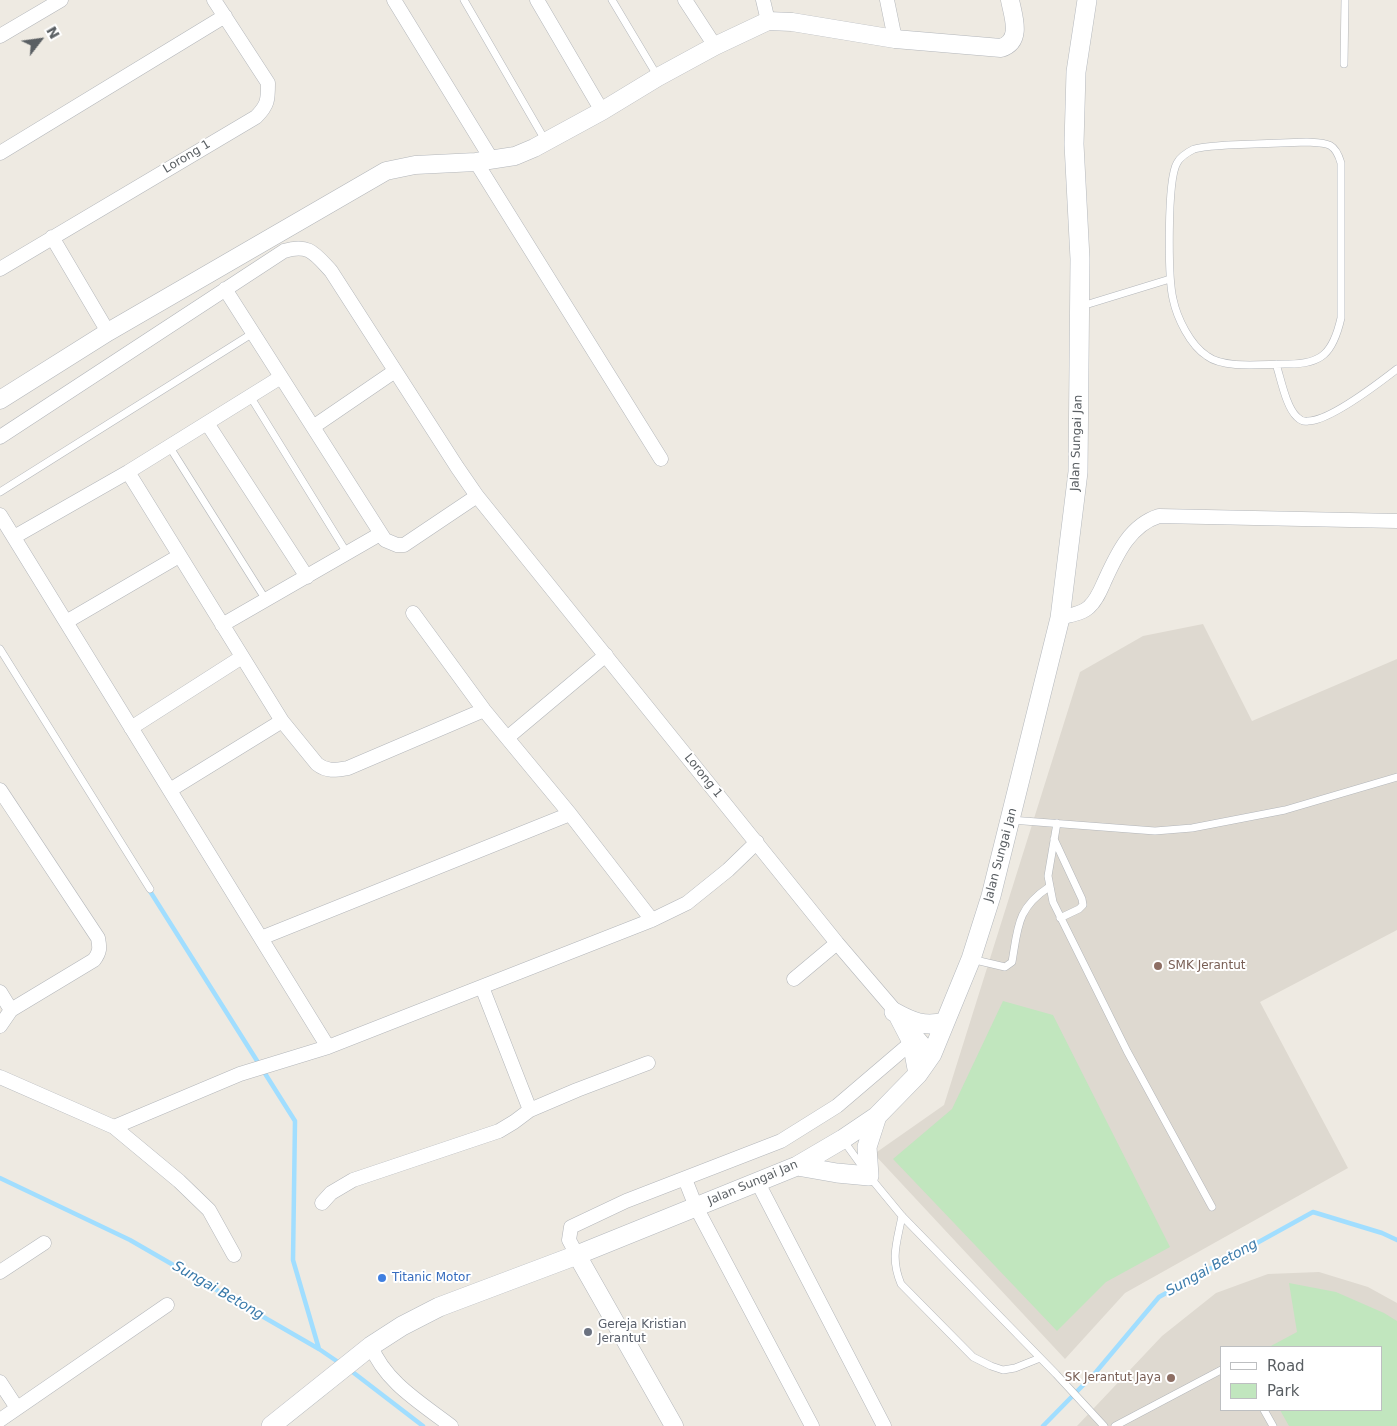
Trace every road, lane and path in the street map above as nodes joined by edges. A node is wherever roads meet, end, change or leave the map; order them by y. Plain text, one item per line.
1 (61, 0) edge
2 (214, 0) edge
3 (394, 0) edge
4 (464, 0) edge
5 (537, 0) edge
6 (612, 0) edge
7 (686, 0) edge
8 (762, 0) edge
9 (887, 0) edge
10 (1010, 0) edge
11 (1087, 0) edge
12 (1345, 0) edge
13 (224, 16) junction
14 (768, 21) junction
15 (2, 35) edge
16 (895, 39) junction
17 (715, 46) junction
18 (1344, 64) dead end
19 (658, 77) junction
20 (602, 111) junction
21 (546, 142) junction
22 (0, 153) edge
23 (484, 161) junction
24 (52, 237) junction
25 (0, 269) edge
26 (1170, 279) junction
27 (226, 290) junction
28 (1080, 306) junction
29 (108, 332) junction
30 (253, 333) junction
31 (1276, 364) junction
32 (1397, 369) edge
33 (395, 371) junction
34 (281, 377) junction
35 (250, 396) junction
36 (0, 400) edge
37 (207, 423) junction
38 (312, 427) junction
39 (0, 437) edge
40 (169, 446) junction
41 (660, 459) dead end
42 (128, 472) junction
43 (0, 492) edge
44 (477, 496) junction
45 (0, 515) edge
46 (1397, 521) edge
47 (380, 534) junction
48 (14, 537) junction
49 (347, 553) junction
50 (179, 556) junction
51 (307, 577) junction
52 (266, 600) junction
53 (412, 613) dead end
54 (1060, 618) junction
55 (66, 622) junction
56 (222, 625) junction
57 (0, 649) edge
58 (606, 655) junction
59 (242, 657) junction
60 (484, 710) junction
61 (282, 721) junction
62 (131, 728) junction
63 (507, 738) junction
64 (1397, 777) edge
65 (0, 790) edge
66 (170, 790) junction
67 (570, 814) junction
68 (1010, 820) junction
69 (1057, 823) junction
70 (1054, 838) junction
71 (756, 842) junction
72 (1049, 887) junction
73 (150, 889) dead end
74 (1060, 918) junction
75 (652, 920) junction
76 (261, 938) junction
77 (837, 944) junction
78 (971, 959) junction
79 (794, 979) dead end
80 (482, 987) junction
81 (0, 992) edge
82 (11, 1010) junction
83 (897, 1014) junction
84 (945, 1022) junction
85 (0, 1026) edge
86 (912, 1042) junction
87 (328, 1047) junction
88 (932, 1054) junction
89 (648, 1062) dead end
90 (918, 1074) junction
91 (0, 1077) edge
92 (530, 1110) junction
93 (878, 1116) junction
94 (114, 1127) junction
95 (842, 1139) junction
96 (797, 1166) junction
97 (869, 1176) junction
98 (685, 1179) junction
99 (757, 1181) junction
100 (322, 1203) dead end
101 (696, 1207) junction
102 (1212, 1207) dead end
103 (902, 1216) junction
104 (44, 1243) dead end
105 (234, 1255) dead end
106 (577, 1255) junction
107 (0, 1272) edge
108 (167, 1305) dead end
109 (366, 1350) junction
110 (1040, 1358) junction
111 (1220, 1371) edge
112 (0, 1382) edge
113 (17, 1408) junction
114 (1265, 1411) edge
115 (0, 1420) edge
116 (271, 1426) edge
117 (451, 1426) edge
118 (674, 1426) edge
119 (812, 1426) edge
120 (884, 1426) edge
121 (1104, 1426) edge
122 (1114, 1426) edge
123 (1273, 1426) edge

1 - 15 street
2 - 13 street, Lorong 1
3 - 23 street
4 - 21 lane
5 - 20 street
6 - 19 lane
7 - 17 street
8 - 14 street
9 - 16 street
10 - 16 street
11 - 28 main road, Jalan Sungai Jan
12 - 18 lane
13 - 22 street
13 - 24 street, Lorong 1
14 - 16 street
14 - 17 street
17 - 19 street
19 - 20 street
20 - 21 street
21 - 23 street
23 - 29 street
23 - 41 street
24 - 25 street, Lorong 1
24 - 29 street
26 - 28 lane
26 - 31 lane
26 - 31 lane
27 - 30 street
27 - 33 street, Lorong 1
27 - 39 street, Lorong 1
28 - 54 main road, Jalan Sungai Jan
29 - 36 street
30 - 34 street
30 - 43 lane
31 - 32 lane
33 - 38 street
33 - 44 street, Lorong 1
34 - 35 street
34 - 38 street
35 - 37 street
35 - 49 lane
37 - 40 street
37 - 51 street
38 - 47 street
40 - 42 street
40 - 52 lane
42 - 48 street
42 - 50 street
44 - 47 street
44 - 58 street, Lorong 1
45 - 48 street
46 - 54 street
47 - 49 street
48 - 55 street
49 - 51 street
50 - 55 street
50 - 56 street
51 - 52 street
52 - 56 street
53 - 60 street
54 - 68 main road, Jalan Sungai Jan
55 - 62 street
56 - 59 street
57 - 73 lane
58 - 63 street
58 - 71 street, Lorong 1
59 - 61 street
59 - 62 street
60 - 61 street
60 - 63 street
61 - 66 street
62 - 66 street
63 - 67 street
64 - 69 lane
65 - 82 street
66 - 76 street
67 - 75 street
67 - 76 street
68 - 69 lane
68 - 78 main road, Jalan Sungai Jan
69 - 70 lane
70 - 72 lane
70 - 74 lane
71 - 75 street
71 - 77 street, Lorong 1
72 - 74 lane
72 - 78 lane
74 - 102 lane
75 - 80 street
76 - 87 street
77 - 79 street
77 - 83 street, Lorong 1
78 - 84 main road, Jalan Sungai Jan
80 - 87 street
80 - 92 street
81 - 82 street
82 - 85 street
83 - 84 main road
83 - 86 main road
83 - 88 street, Lorong 1
84 - 88 main road, Jalan Sungai Jan
86 - 90 main road
86 - 98 street
87 - 94 street
88 - 90 main road, Jalan Sungai Jan
89 - 92 street
90 - 93 main road, Jalan Sungai Jan
91 - 94 street
92 - 100 street
93 - 95 main road, Jalan Sungai Jan
93 - 97 main road
94 - 105 street
95 - 96 main road, Jalan Sungai Jan
95 - 97 lane
96 - 97 main road
96 - 99 main road, Jalan Sungai Jan
97 - 103 lane
98 - 101 street
98 - 106 street
99 - 101 main road, Jalan Sungai Jan
99 - 120 street
101 - 106 main road, Jalan Sungai Jan
101 - 119 street
103 - 110 lane
103 - 110 lane
104 - 107 street
106 - 109 main road, Jalan Sungai Jan
106 - 118 street
108 - 113 street
109 - 116 main road, Jalan Sungai Jan
109 - 117 street
110 - 121 lane
111 - 122 lane
112 - 113 street
113 - 115 street
114 - 123 lane

